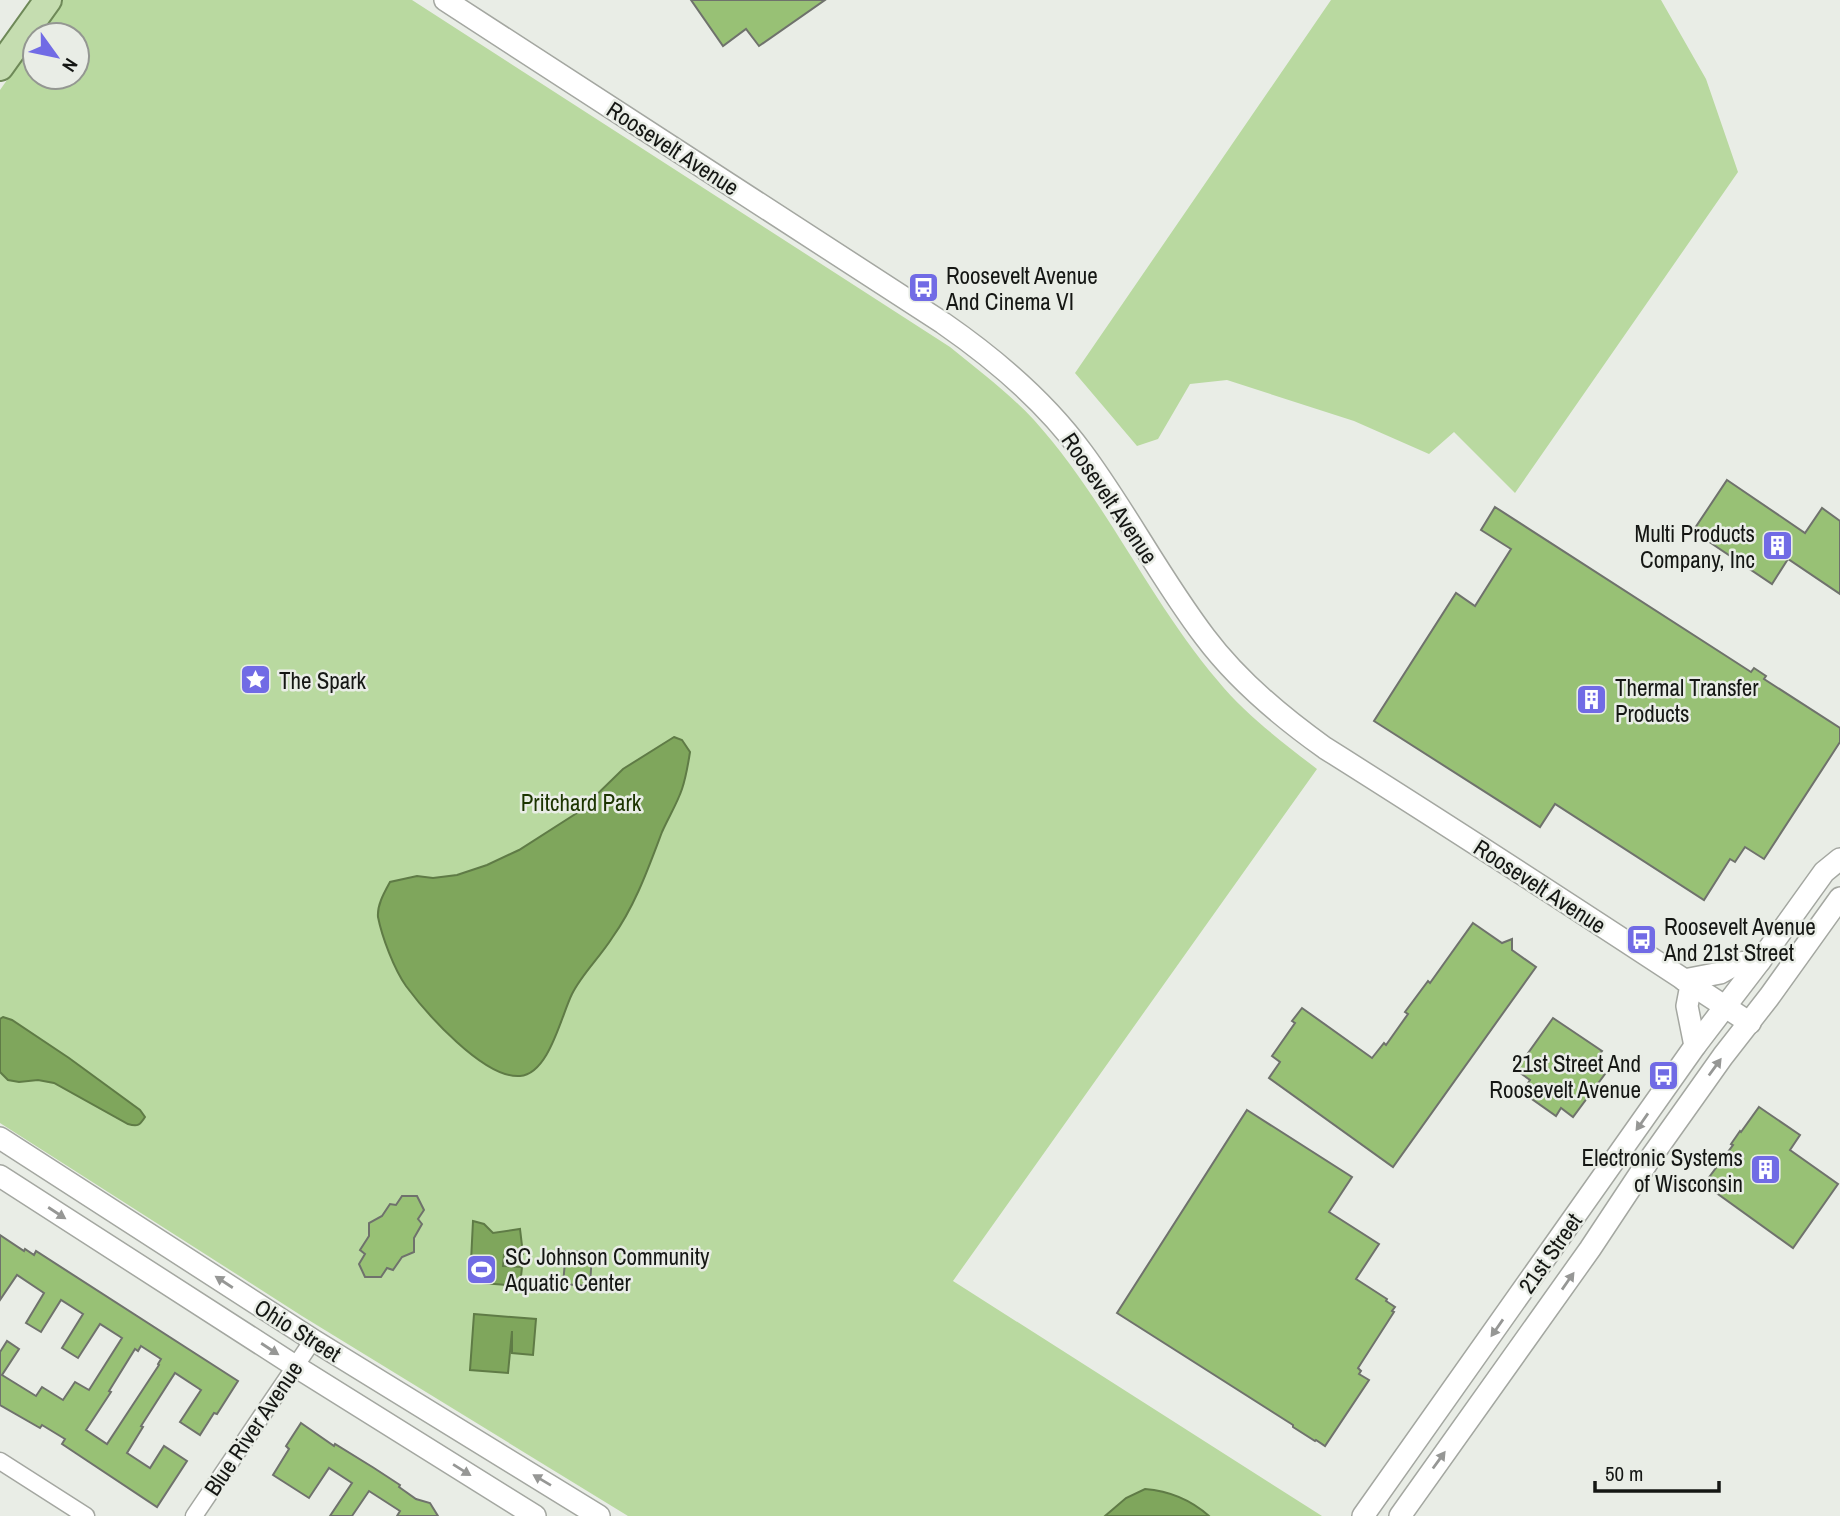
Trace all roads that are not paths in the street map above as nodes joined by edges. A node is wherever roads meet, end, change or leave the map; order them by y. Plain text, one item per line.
1 (445, 0) edge
2 (40, 5) edge
3 (0, 66) edge
4 (1840, 859) edge
5 (1840, 898) edge
6 (1760, 961) junction
7 (1688, 983) junction
8 (1726, 1007) junction
9 (1749, 1023) junction
10 (1695, 1046) junction
11 (0, 1138) edge
12 (0, 1177) edge
13 (313, 1340) junction
14 (295, 1366) junction
15 (0, 1461) edge
16 (86, 1516) edge
17 (194, 1516) edge
18 (535, 1516) edge
19 (599, 1516) edge
20 (1363, 1516) edge
21 (1400, 1516) edge

1 - 7 street, Roosevelt Avenue
2 - 3 main road
4 - 6 street, 21st Street
5 - 9 street, 21st Street
6 - 7 street
6 - 8 street, 21st Street
7 - 8 street, Roosevelt Avenue
7 - 10 street
8 - 9 street, Roosevelt Avenue
8 - 10 street, 21st Street
21 -> 9 street, 21st Street
10 -> 20 street, 21st Street
13 -> 11 street, Ohio Street
12 -> 14 street, Ohio Street
13 - 14 street, Blue River Avenue
19 -> 13 street, Ohio Street
14 - 17 street, Blue River Avenue
14 -> 18 street, Ohio Street
15 - 16 street

